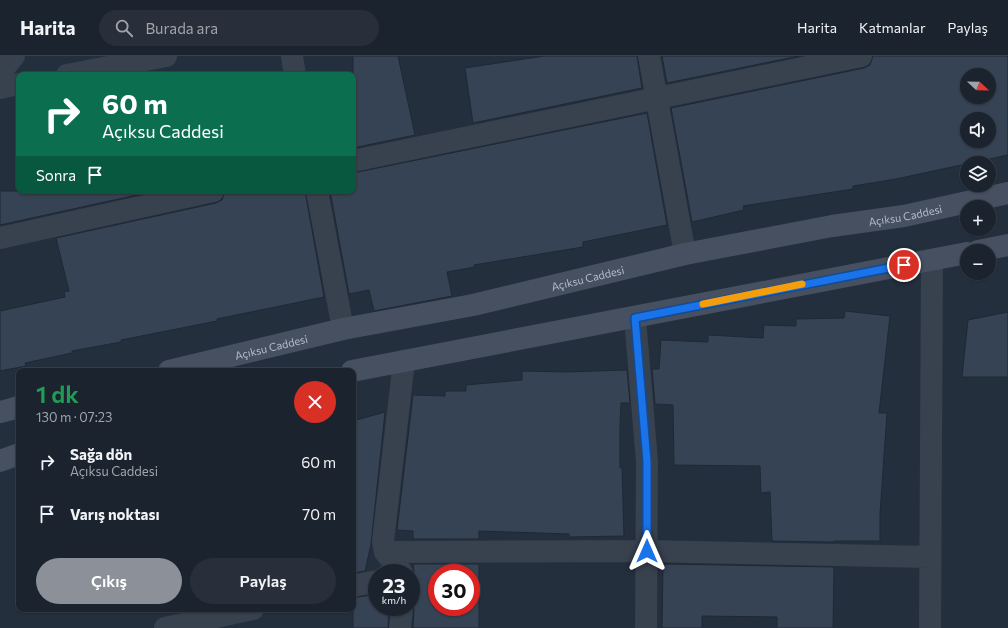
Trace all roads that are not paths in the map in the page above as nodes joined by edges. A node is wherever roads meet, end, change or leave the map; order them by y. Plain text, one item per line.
1 (14, 56) edge
2 (166, 56) edge
3 (292, 56) edge
4 (649, 56) edge
5 (861, 56) edge
6 (83, 72) edge
7 (295, 72) edge
8 (0, 73) edge
9 (16, 85) edge
10 (0, 88) edge
11 (656, 97) junction
12 (356, 161) edge
13 (1008, 192) edge
14 (199, 194) edge
15 (318, 194) edge
16 (0, 238) edge
17 (1008, 245) edge
18 (996, 247) edge
19 (685, 254) junction
20 (960, 254) edge
21 (932, 260) junction
22 (635, 318) junction
23 (342, 329) junction
24 (404, 361) junction
25 (181, 368) edge
26 (356, 370) edge
27 (16, 408) edge
28 (0, 412) edge
29 (16, 455) edge
30 (0, 461) edge
31 (647, 551) junction
32 (385, 552) junction
33 (930, 557) junction
34 (395, 564) edge
35 (368, 583) edge
36 (356, 585) edge
37 (239, 612) edge
38 (401, 616) edge
39 (165, 628) edge
40 (400, 628) edge
41 (646, 628) edge
42 (930, 628) edge

1 - 8 street
2 - 6 street
3 - 7 street
4 - 11 street
5 - 11 street
9 - 10 street
11 - 12 street
11 - 19 street
13 - 19 main road, Açıksu Caddesi
14 - 16 street
15 - 23 street
17 - 18 main road
19 - 23 main road, Açıksu Caddesi
20 - 21 main road
21 - 22 main road
21 - 33 street
22 - 24 main road
22 - 31 street
23 - 25 main road, Açıksu Caddesi
24 - 26 main road
24 - 32 street
27 - 28 main road
29 - 30 main road
31 - 32 street
31 - 33 street
31 - 41 street
32 - 34 street
33 - 42 street
35 - 36 street
37 - 39 street
38 - 40 street

